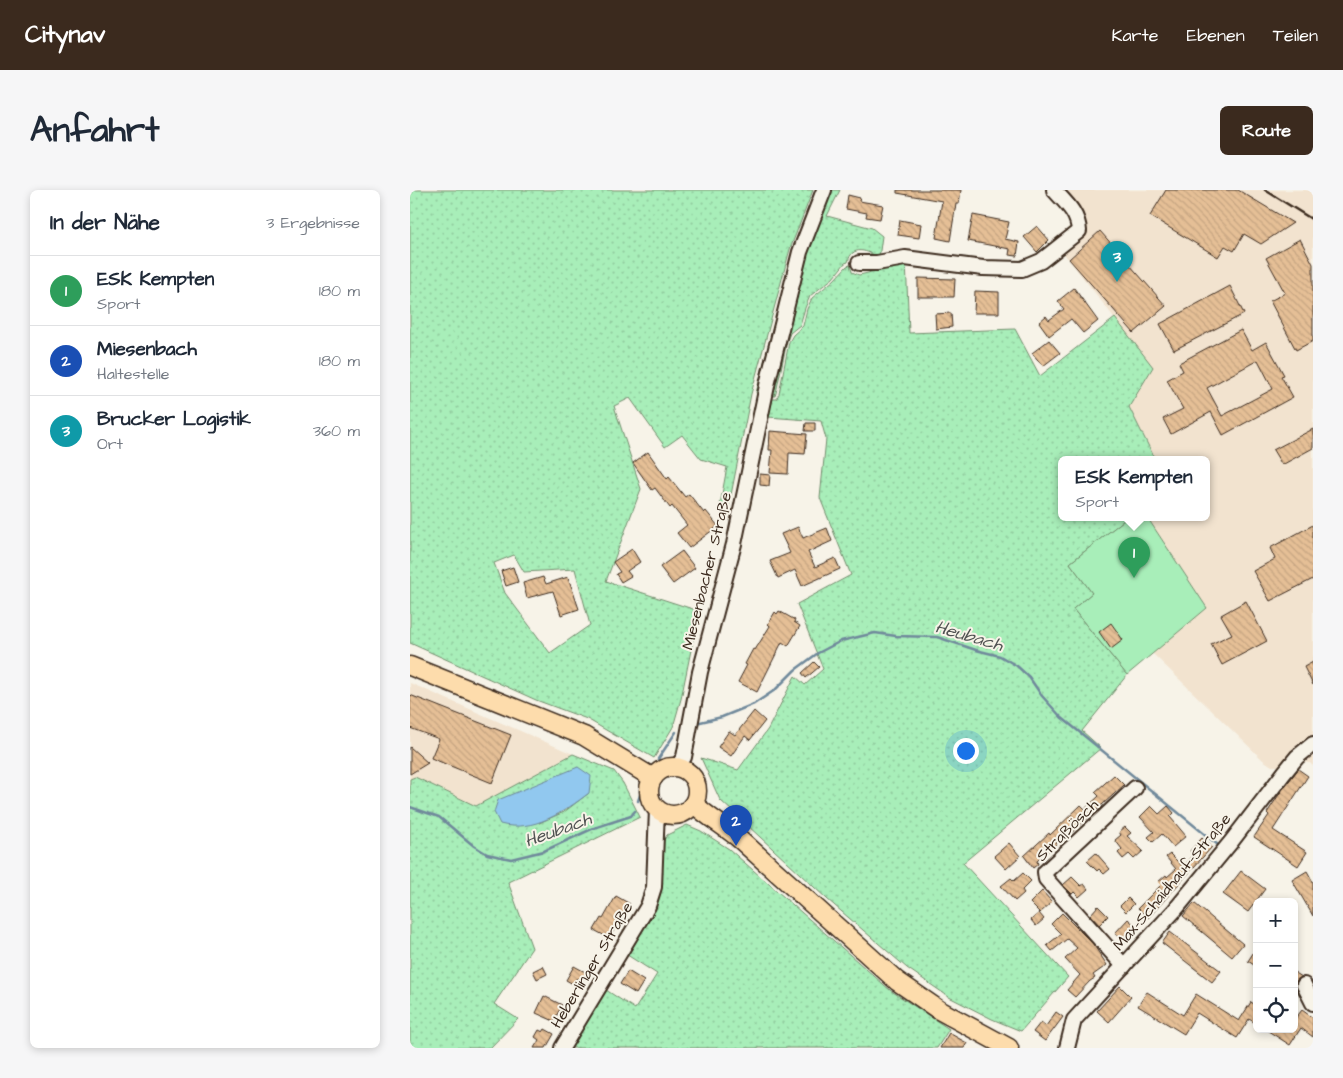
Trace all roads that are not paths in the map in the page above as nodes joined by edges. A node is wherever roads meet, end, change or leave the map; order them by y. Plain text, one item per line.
1 (824, 190) edge
2 (1054, 190) edge
3 (858, 262) dead end
4 (410, 666) edge
5 (1310, 752) edge
6 (677, 767) junction
7 (652, 778) junction
8 (1135, 788) dead end
9 (694, 804) junction
10 (657, 809) junction
11 (1124, 966) junction
12 (1304, 985) dead end
13 (1313, 1003) edge
14 (562, 1048) edge
15 (1009, 1048) edge
16 (1067, 1048) edge

1 - 6 street, Miesenbacher Straße
2 - 3 street
4 - 7 main road
5 - 11 street, Max-Schaidhauf-Straße
6 - 7 main road
6 - 9 main road
7 - 10 main road
8 - 11 street, Straßösch
9 - 10 main road
9 - 15 main road
10 - 14 street, Heberlinger Straße
11 - 16 street, Max-Schaidhauf-Straße
12 - 13 street

